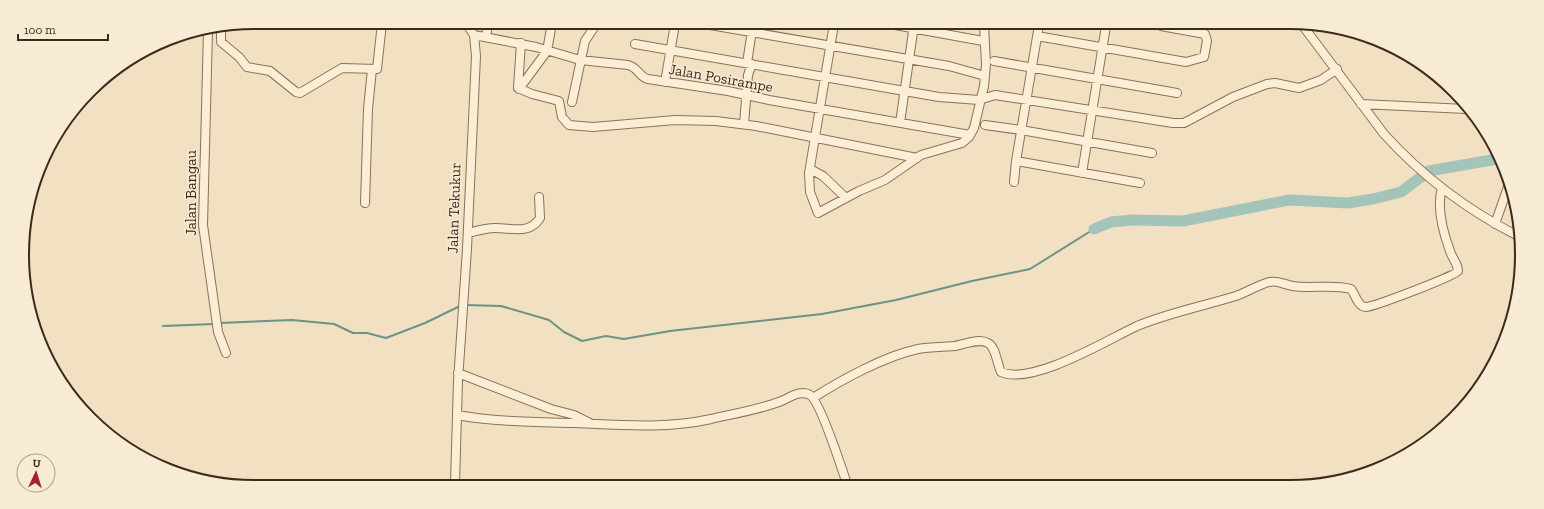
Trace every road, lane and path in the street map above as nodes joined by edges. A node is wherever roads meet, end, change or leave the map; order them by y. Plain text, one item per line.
1 (381, 29) edge
2 (470, 29) edge
3 (487, 29) edge
4 (551, 29) edge
5 (592, 29) edge
6 (674, 29) edge
7 (752, 29) edge
8 (756, 29) edge
9 (833, 29) edge
10 (914, 29) edge
11 (924, 29) edge
12 (984, 29) edge
13 (1038, 29) edge
14 (1105, 29) edge
15 (1178, 29) edge
16 (1306, 29) edge
17 (220, 32) edge
18 (208, 34) edge
19 (474, 35) junction
20 (1036, 36) junction
21 (486, 37) junction
22 (983, 41) junction
23 (521, 43) junction
24 (635, 44) dead end
25 (831, 46) junction
26 (1101, 48) junction
27 (670, 50) junction
28 (547, 51) junction
29 (909, 59) junction
30 (580, 60) junction
31 (994, 62) dead end
32 (749, 63) junction
33 (1031, 68) junction
34 (372, 69) junction
35 (1337, 69) junction
36 (985, 76) junction
37 (824, 77) junction
38 (1097, 78) junction
39 (665, 82) junction
40 (519, 89) junction
41 (905, 92) junction
42 (1177, 93) dead end
43 (747, 94) junction
44 (979, 100) junction
45 (1026, 100) junction
46 (572, 102) dead end
47 (1361, 104) junction
48 (820, 109) junction
49 (1461, 109) edge
50 (1091, 110) junction
51 (900, 123) junction
52 (744, 124) junction
53 (985, 125) dead end
54 (1021, 130) junction
55 (970, 135) junction
56 (815, 139) junction
57 (1087, 142) junction
58 (1152, 153) dead end
59 (917, 158) junction
60 (1016, 160) junction
61 (810, 169) junction
62 (1082, 172) junction
63 (1014, 182) dead end
64 (1140, 183) dead end
65 (1442, 188) junction
66 (1506, 193) edge
67 (539, 197) dead end
68 (846, 198) junction
69 (365, 203) dead end
70 (1495, 224) junction
71 (468, 233) junction
72 (1514, 234) edge
73 (226, 353) dead end
74 (458, 377) junction
75 (813, 398) junction
76 (457, 416) junction
77 (590, 424) junction
78 (455, 480) edge
79 (846, 480) edge

1 - 34 street
2 - 19 street
3 - 21 street
4 - 28 street
5 - 30 street
6 - 27 street
7 - 32 street
8 - 25 street
9 - 25 street
10 - 29 street
11 - 22 street
12 - 22 street
13 - 20 street
14 - 26 street
15 - 26 street
16 - 35 street
17 - 34 street
18 - 73 street, Jalan Bangau
19 - 21 street, Jalan Posirampe
19 - 71 street, Jalan Tekukur
20 - 26 street
20 - 33 street
21 - 23 street, Jalan Posirampe
22 - 36 street
23 - 28 street, Jalan Posirampe
23 - 40 street
24 - 27 street
25 - 29 street
25 - 37 street
26 - 38 street
27 - 32 street
27 - 39 street
28 - 30 street, Jalan Posirampe
28 - 40 street
29 - 36 street
29 - 41 street
30 - 39 street, Jalan Posirampe
30 - 46 street
31 - 33 street
32 - 37 street
32 - 43 street
33 - 38 street
33 - 45 street
34 - 69 street
35 - 47 street
35 - 50 street
36 - 44 street
37 - 41 street
37 - 48 street
38 - 42 street
38 - 50 street
39 - 43 street, Jalan Posirampe
40 - 52 street
41 - 44 street
41 - 51 street
43 - 48 street, Jalan Posirampe
43 - 52 street
44 - 45 street
44 - 55 street
45 - 50 street
45 - 54 street
47 - 49 street
47 - 65 street
48 - 51 street, Jalan Posirampe
48 - 56 street
50 - 57 street
51 - 55 street, Jalan Posirampe
52 - 56 street
53 - 54 street
54 - 57 street
54 - 60 street
55 - 59 street
56 - 59 street
56 - 61 street
57 - 58 street
57 - 62 street
59 - 68 street
60 - 62 street
60 - 63 street
61 - 68 street
61 - 68 street
62 - 64 street
65 - 70 street
65 - 75 street
66 - 70 street
67 - 71 street
70 - 72 street
71 - 74 street, Jalan Tekukur
74 - 76 street, Jalan Tekukur
74 - 77 street
75 - 77 street
75 - 79 street
76 - 77 street
76 - 78 street, Jalan Tekukur

